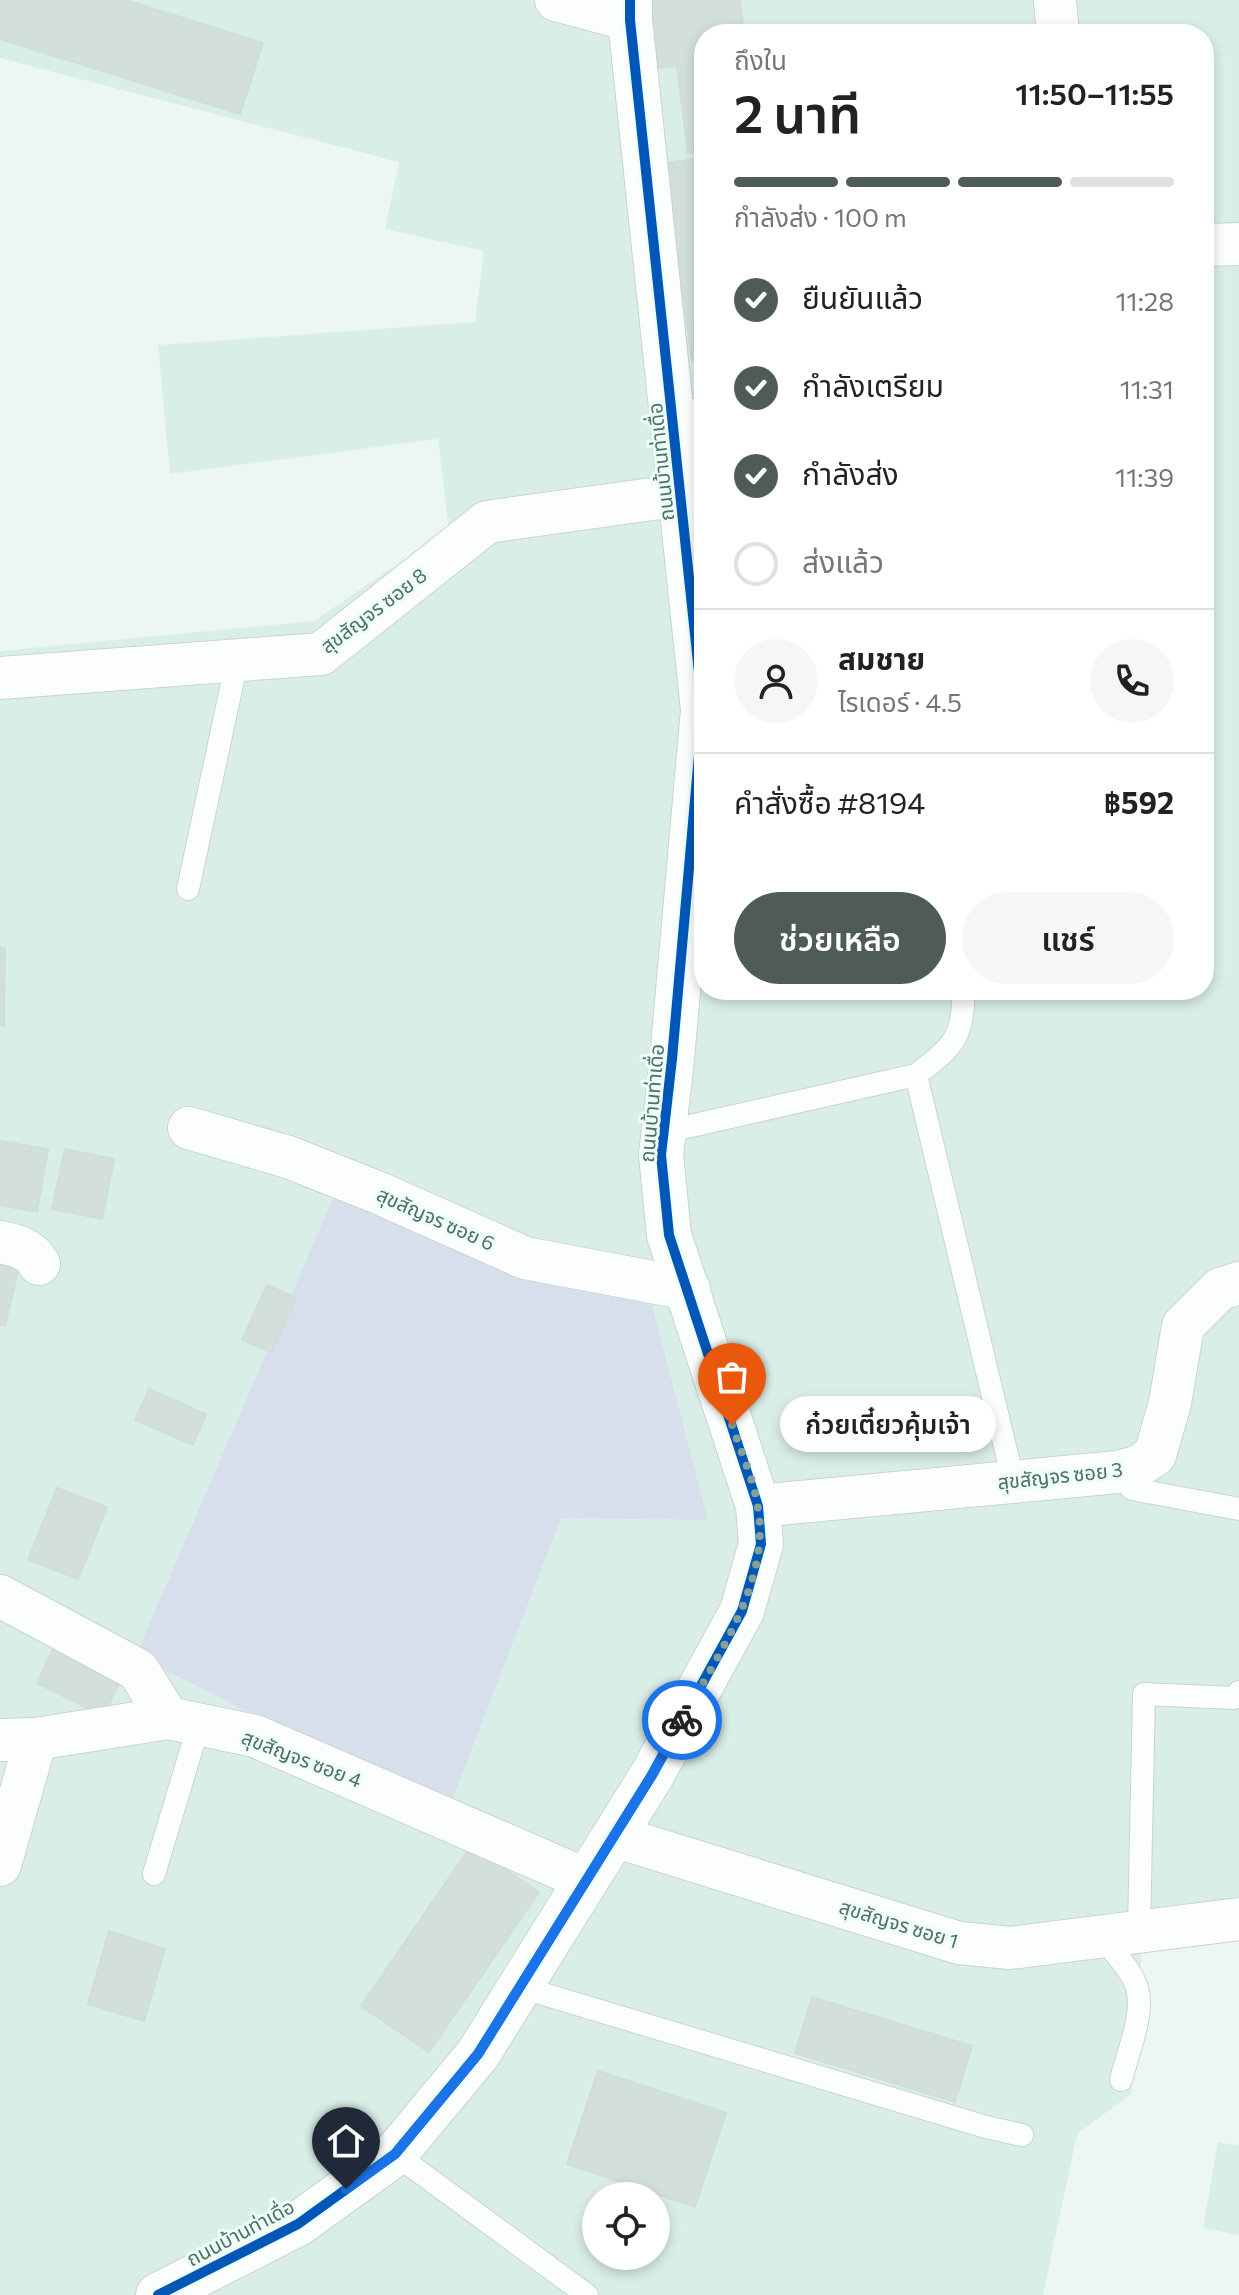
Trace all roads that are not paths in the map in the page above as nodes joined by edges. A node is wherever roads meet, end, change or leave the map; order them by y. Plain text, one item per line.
1 (556, 0) edge
2 (1055, 0) edge
3 (630, 10) edge
4 (1057, 24) edge
5 (1239, 244) edge
6 (1214, 245) edge
7 (689, 422) edge
8 (681, 495) junction
9 (694, 622) edge
10 (237, 661) junction
11 (0, 678) edge
12 (694, 807) edge
13 (188, 889) dead end
14 (964, 1000) edge
15 (916, 1075) junction
16 (189, 1128) dead end
17 (664, 1132) junction
18 (0, 1242) edge
19 (39, 1264) dead end
20 (1239, 1283) edge
21 (689, 1289) junction
22 (1117, 1472) junction
23 (1013, 1480) junction
24 (758, 1506) junction
25 (1239, 1509) edge
26 (0, 1596) edge
27 (1239, 1692) edge
28 (183, 1721) junction
29 (18, 1739) edge
30 (614, 1836) junction
31 (0, 1865) edge
32 (154, 1874) dead end
33 (587, 1880) junction
34 (1239, 1919) edge
35 (1120, 1934) junction
36 (520, 1987) junction
37 (1121, 2080) dead end
38 (1022, 2135) dead end
39 (395, 2154) junction
40 (158, 2295) edge
41 (587, 2295) edge

1 - 3 street
2 - 4 street
3 - 7 street, ถนนบ้านท่าเดื่อ
5 - 6 street
7 - 8 street, ถนนบ้านท่าเดื่อ
8 - 9 street, ถนนบ้านท่าเดื่อ
8 - 10 street, สุขสัญจร ซอย 8
10 - 11 street, สุขสัญจร ซอย 8
10 - 13 lane
12 - 17 street, ถนนบ้านท่าเดื่อ
14 - 15 lane
15 - 17 lane
15 - 23 lane
16 - 21 street, สุขสัญจร ซอย 6
17 - 21 street, ถนนบ้านท่าเดื่อ
18 - 19 street
20 - 22 street, สุขสัญจร ซอย 3
21 - 24 street, ถนนบ้านท่าเดื่อ
22 - 23 street, สุขสัญจร ซอย 3
22 - 25 lane
23 - 24 street, สุขสัญจร ซอย 3
24 - 30 street, ถนนบ้านท่าเดื่อ
26 - 28 street
27 - 35 lane
28 - 29 street, สุขสัญจร ซอย 4
28 - 32 lane
28 - 33 street, สุขสัญจร ซอย 4
29 - 31 street
30 - 33 street, ถนนบ้านท่าเดื่อ
30 - 35 street, สุขสัญจร ซอย 1
33 - 36 street, ถนนบ้านท่าเดื่อ
34 - 35 street, สุขสัญจร ซอย 1
35 - 37 lane
36 - 38 lane
36 - 39 street, ถนนบ้านท่าเดื่อ
39 - 40 street, ถนนบ้านท่าเดื่อ
39 - 41 lane

